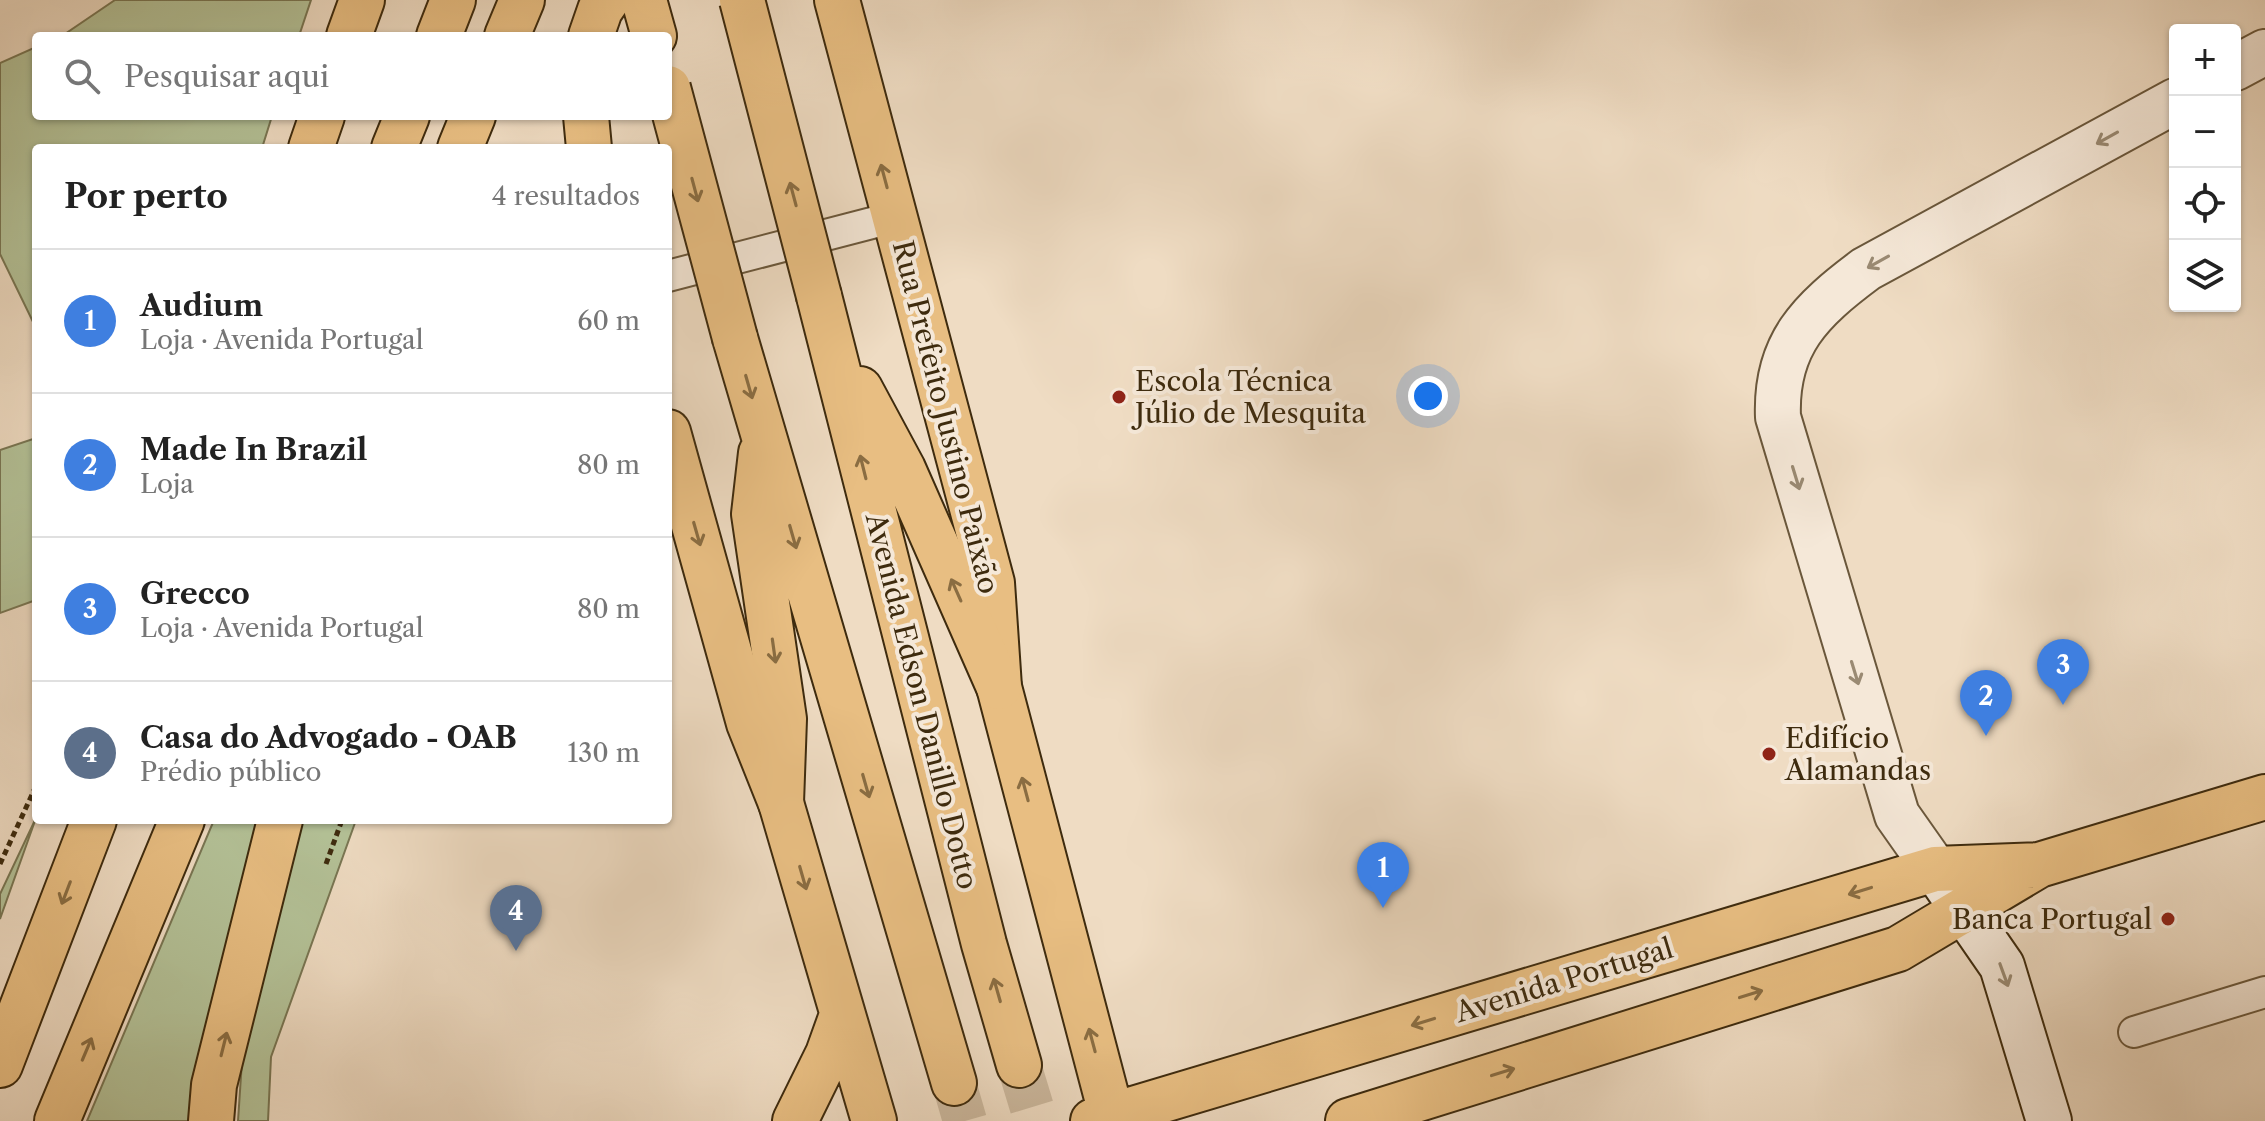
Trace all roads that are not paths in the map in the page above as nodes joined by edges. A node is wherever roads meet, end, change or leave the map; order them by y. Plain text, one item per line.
1 (453, 0) edge
2 (522, 0) edge
3 (607, 0) edge
4 (644, 0) edge
5 (742, 0) edge
6 (836, 3) edge
7 (441, 32) edge
8 (509, 32) edge
9 (592, 32) edge
10 (653, 32) edge
11 (2265, 52) edge
12 (2241, 65) edge
13 (672, 103) edge
14 (2169, 104) edge
15 (321, 120) edge
16 (405, 120) edge
17 (471, 120) edge
18 (586, 120) edge
19 (312, 144) edge
20 (396, 144) edge
21 (462, 144) edge
22 (589, 144) edge
23 (895, 217) junction
24 (672, 275) edge
25 (824, 316) junction
26 (763, 435) junction
27 (672, 446) edge
28 (999, 687) junction
29 (2265, 797) edge
30 (781, 803) junction
31 (92, 824) edge
32 (180, 824) edge
33 (279, 824) edge
34 (2039, 865) junction
35 (1935, 869) junction
36 (1963, 910) junction
37 (2265, 992) edge
38 (842, 1015) junction
39 (2134, 1032) dead end
40 (0, 1065) edge
41 (1019, 1065) tunnel mouth
42 (954, 1083) tunnel mouth
43 (1106, 1119) edge
44 (57, 1121) edge
45 (211, 1121) edge
46 (795, 1121) edge
47 (874, 1121) edge
48 (1348, 1121) edge
49 (2049, 1121) edge

1 - 7 main road
2 - 8 main road
3 - 9 main road
4 - 10 main road
25 -> 5 main road, bridge
23 -> 6 main road, Rua Prefeito Justino Paixão
11 - 12 street
13 -> 26 main road, bridge
14 -> 35 street
15 - 19 main road
16 - 20 main road
17 - 21 main road
18 - 22 main road
23 - 24 lane
23 - 28 main road, Rua Prefeito Justino Paixão
28 -> 25 main road
41 -> 25 main road, Avenida Edson Danillo Dotto
26 -> 30 main road
26 -> 42 main road
27 -> 30 main road
43 -> 28 main road, Rua Prefeito Justino Paixão
29 - 34 main road, Avenida Portugal
30 -> 38 main road
31 -> 40 main road
44 -> 32 main road
45 -> 33 main road
34 - 35 main road, Avenida Portugal
34 - 36 main road, Avenida Portugal
35 - 36 street
35 -> 43 main road, Avenida Portugal
48 -> 36 main road, Avenida Portugal
36 -> 49 street
37 - 39 lane
38 - 46 main road
38 - 47 main road

